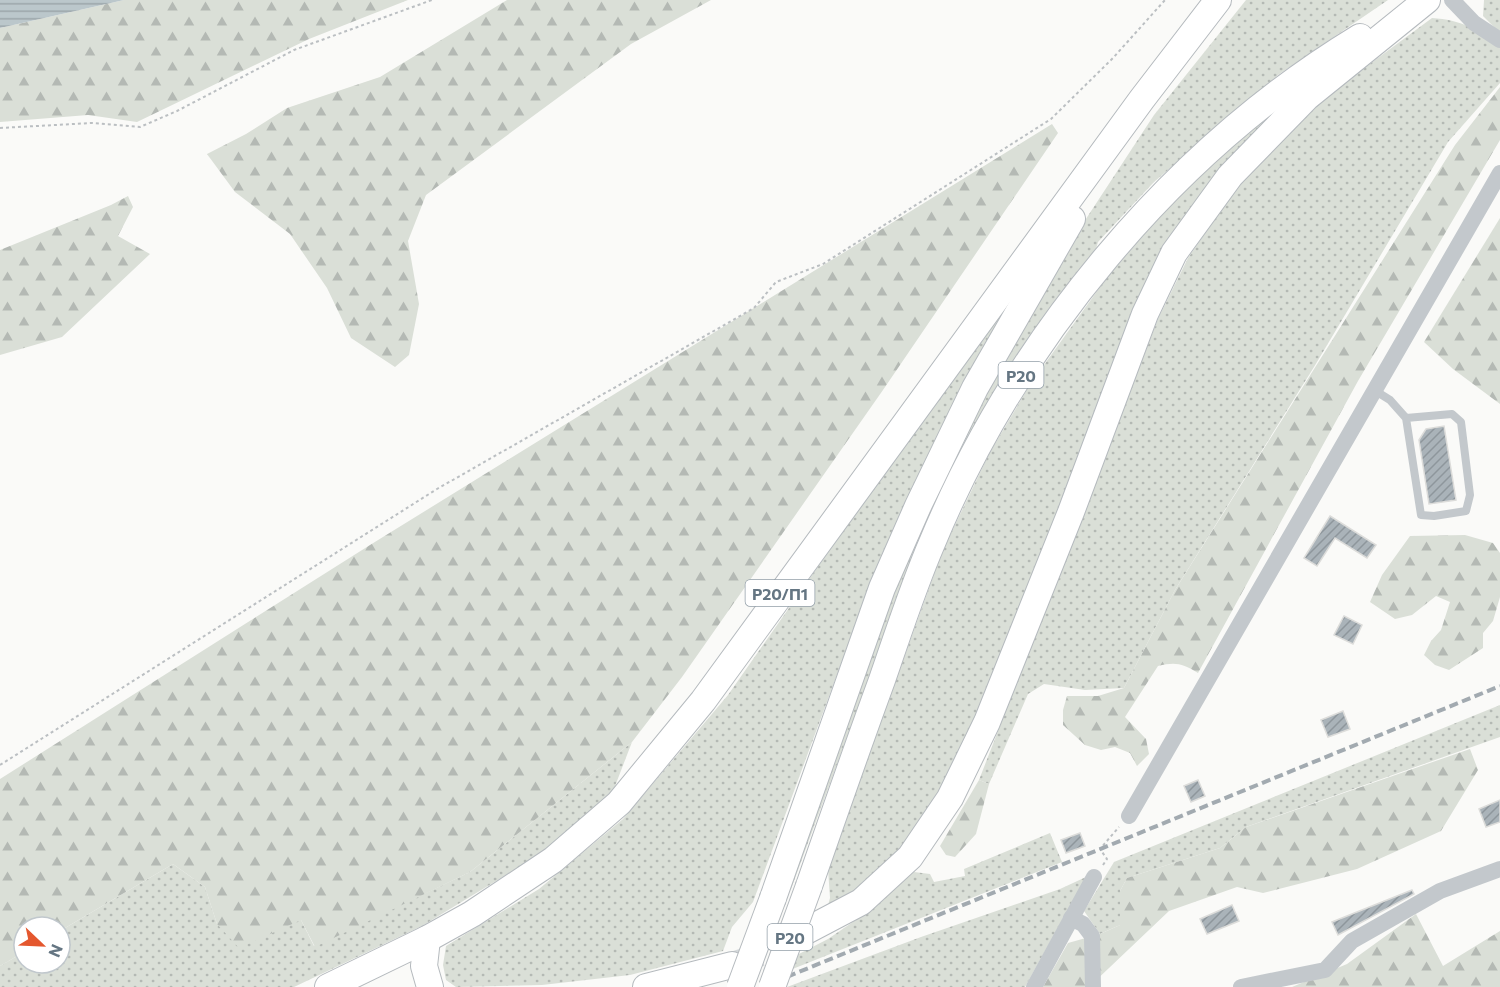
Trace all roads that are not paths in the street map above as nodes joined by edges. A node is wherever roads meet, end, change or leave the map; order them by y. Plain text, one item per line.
1 (1218, 0) edge
2 (1422, 0) edge
3 (1427, 0) edge
4 (1452, 0) edge
5 (1500, 40) edge
6 (1142, 99) junction
7 (1500, 174) edge
8 (1374, 390) junction
9 (1406, 418) junction
10 (1129, 816) road end
11 (1500, 868) edge
12 (1094, 877) road end
13 (1071, 918) junction
14 (804, 932) tunnel mouth
15 (427, 939) junction
16 (736, 976) edge
17 (328, 987) edge
18 (430, 987) edge
19 (646, 987) edge
20 (772, 987) edge
21 (1034, 987) edge
22 (1093, 987) edge
23 (1240, 987) edge

1 - 6 main road, Р20
2 - 20 main road, Р20, bridge
3 - 14 main road
4 - 5 street
6 - 15 main road, Р20/П1
6 - 16 main road, Р20, bridge
7 - 8 street
8 - 9 lane
8 - 10 street
9 - 9 lane
11 - 23 street
12 - 13 street
13 - 21 street
13 - 22 street
15 - 17 main road, Р20/П1
15 - 18 main road
16 - 19 main road

